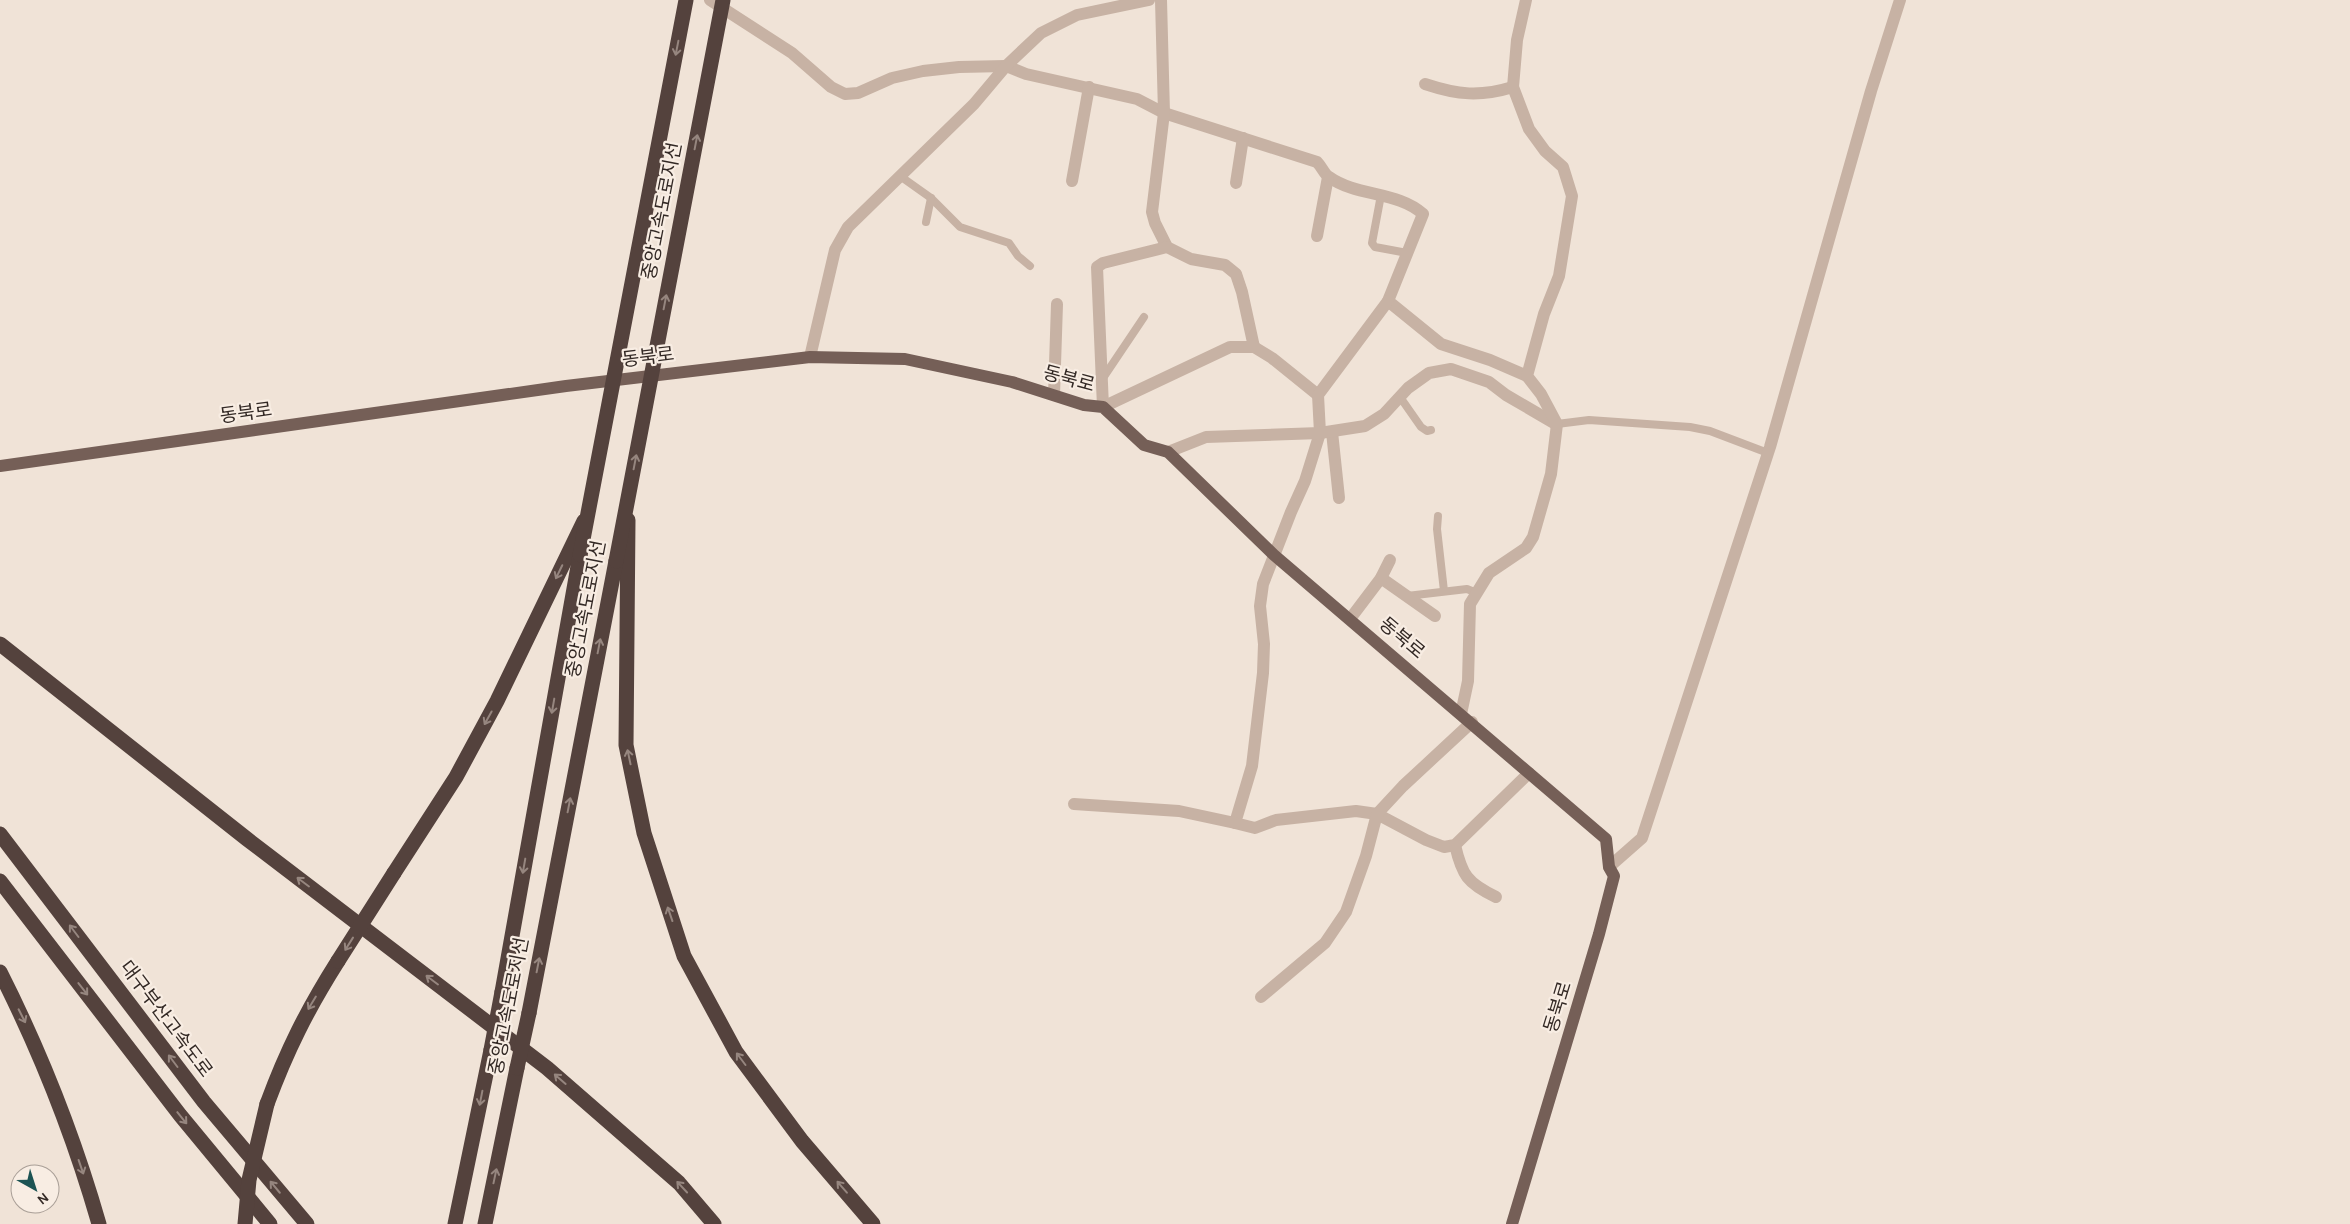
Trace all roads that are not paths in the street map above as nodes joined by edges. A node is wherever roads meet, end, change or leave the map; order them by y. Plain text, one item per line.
1 (686, 0) edge
2 (710, 0) edge
3 (723, 0) edge
4 (1149, 0) edge
5 (1161, 0) edge
6 (1526, 0) edge
7 (1900, 0) edge
8 (1006, 66) junction
9 (1425, 84) dead end
10 (1089, 87) junction
11 (1513, 87) junction
12 (1164, 113) junction
13 (1242, 138) junction
14 (900, 176) junction
15 (1328, 177) junction
16 (1072, 181) dead end
17 (1236, 183) dead end
18 (1380, 195) junction
19 (931, 198) junction
20 (926, 222) dead end
21 (1317, 236) dead end
22 (1167, 247) junction
23 (1407, 253) junction
24 (1030, 266) dead end
25 (1388, 301) junction
26 (1057, 304) dead end
27 (1144, 316) dead end
28 (1254, 347) junction
29 (810, 357) junction
30 (1527, 376) junction
31 (1102, 379) junction
32 (1054, 395) junction
33 (1318, 395) junction
34 (1400, 397) junction
35 (1103, 407) junction
36 (1557, 424) junction
37 (1431, 430) dead end
38 (1326, 432) junction
39 (1168, 452) junction
40 (1768, 453) junction
41 (0, 466) edge
42 (628, 496) junction
43 (1339, 498) dead end
44 (588, 513) junction
45 (1438, 516) dead end
46 (1274, 554) junction
47 (1390, 560) dead end
48 (1382, 578) junction
49 (1444, 591) junction
50 (1477, 593) junction
51 (1406, 596) junction
52 (1435, 616) dead end
53 (1350, 619) junction
54 (0, 644) edge
55 (1461, 714) junction
56 (1472, 722) junction
57 (1529, 773) junction
58 (1074, 804) dead end
59 (1377, 814) junction
60 (1235, 823) junction
61 (0, 834) edge
62 (1456, 845) junction
63 (1609, 867) junction
64 (0, 881) edge
65 (1496, 897) dead end
66 (0, 972) edge
67 (1261, 997) dead end
68 (99, 1224) edge
69 (245, 1224) edge
70 (270, 1224) edge
71 (307, 1224) edge
72 (456, 1224) edge
73 (485, 1224) edge
74 (714, 1224) edge
75 (873, 1224) edge
76 (1512, 1224) edge

1 -> 44 highway, 중앙고속도로지선, bridge
2 - 8 street
42 -> 3 highway, 중앙고속도로지선, bridge
4 - 8 street
5 - 12 street
6 - 11 street
7 - 40 street
8 - 10 street
8 - 14 street
9 - 11 street
10 - 12 street
10 - 16 street
11 - 30 street
12 - 13 street
12 - 22 street
13 - 15 street
13 - 17 street
14 - 19 lane
14 - 29 street
15 - 18 street
15 - 21 street
18 - 23 lane
18 - 23 street
19 - 20 lane
19 - 24 lane
22 - 28 street
22 - 31 street
23 - 25 street
25 - 30 street
25 - 33 street
26 - 32 street
27 - 31 lane
28 - 33 street
28 - 35 street
29 - 32 main road, 동북로
29 - 41 main road, 동북로
30 - 36 street
31 - 35 street
32 - 35 main road, 동북로
33 - 38 street
34 - 36 street
34 - 37 lane
34 - 38 street
35 - 39 main road, 동북로
36 - 40 lane
36 - 50 street
38 - 39 street
38 - 43 street
38 - 46 street
39 - 46 main road, 동북로
40 - 63 street
73 -> 42 highway, 중앙고속도로지선, bridge
75 -> 42 highway
44 -> 69 highway, bridge
44 -> 72 highway, 중앙고속도로지선, bridge
45 - 49 lane
46 - 53 main road, 동북로
46 - 60 street
47 - 48 street
48 - 51 street
48 - 53 street
49 - 50 lane
49 - 51 lane
50 - 55 street
51 - 52 street
53 - 55 main road, 동북로
74 -> 54 highway
55 - 56 main road, 동북로
56 - 57 main road, 동북로
56 - 59 street
57 - 62 street
57 - 63 main road, 동북로
58 - 60 street
59 - 60 street
59 - 62 street
59 - 67 street
71 -> 61 highway, 대구부산고속도로
62 - 65 street
63 - 76 main road, 동북로
64 -> 70 highway
66 -> 68 highway

